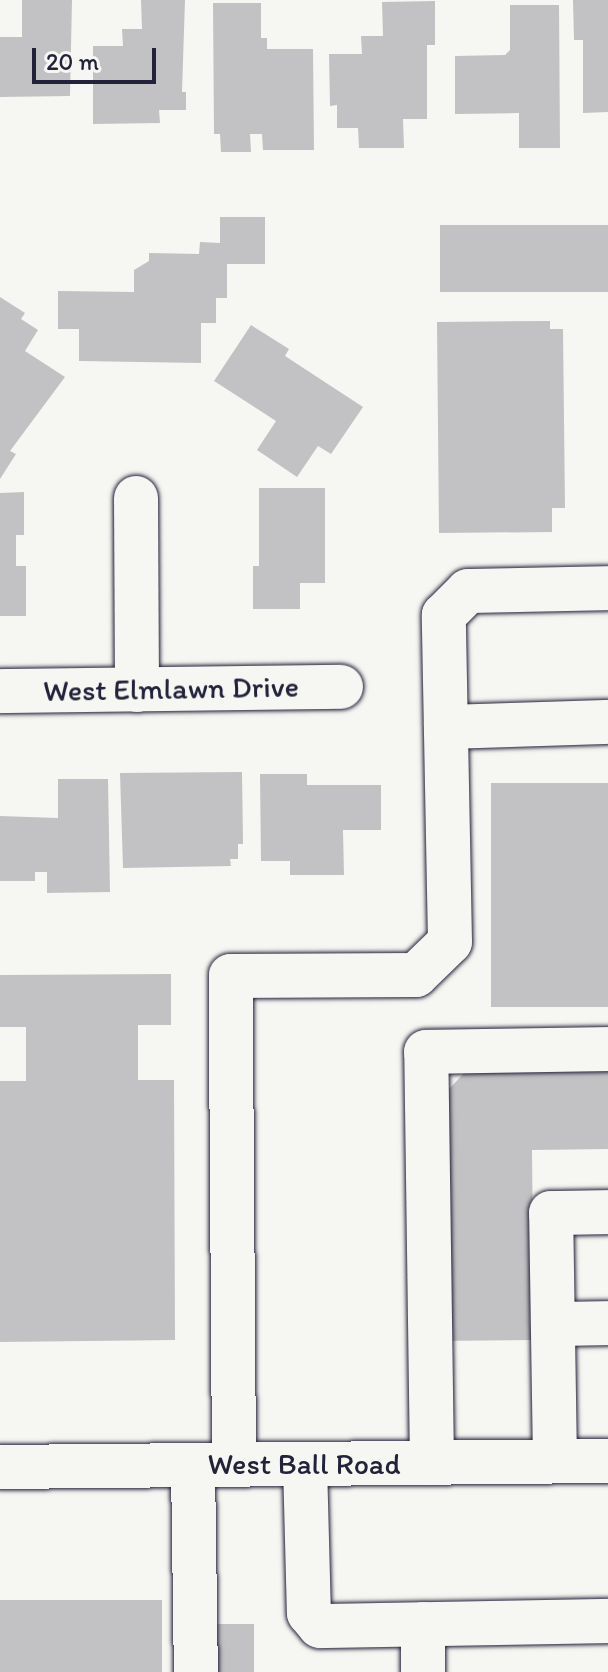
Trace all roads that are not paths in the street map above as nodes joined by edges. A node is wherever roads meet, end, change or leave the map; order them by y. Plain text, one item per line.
1 (136, 498) dead end
2 (608, 588) edge
3 (341, 687) dead end
4 (137, 690) junction
5 (0, 691) edge
6 (608, 722) edge
7 (446, 727) junction
8 (608, 1049) edge
9 (608, 1212) edge
10 (608, 1323) edge
11 (553, 1324) junction
12 (555, 1461) junction
13 (608, 1461) edge
14 (432, 1463) junction
15 (305, 1464) junction
16 (213, 1465) junction
17 (0, 1467) edge
18 (608, 1621) edge
19 (423, 1624) junction
20 (196, 1672) edge
21 (423, 1672) edge

1 - 4 main road
2 - 7 main road
3 - 4 main road, West Elmlawn Drive
4 - 5 main road, West Elmlawn Drive
6 - 7 main road
7 - 16 main road
8 - 14 main road
9 - 11 main road
10 - 11 main road
11 - 12 main road
12 - 13 main road, West Ball Road
12 - 14 main road, West Ball Road
14 - 15 main road, West Ball Road
15 - 16 main road, West Ball Road
15 - 19 main road
16 - 17 main road, West Ball Road
16 - 20 main road
18 - 19 main road
19 - 21 main road

